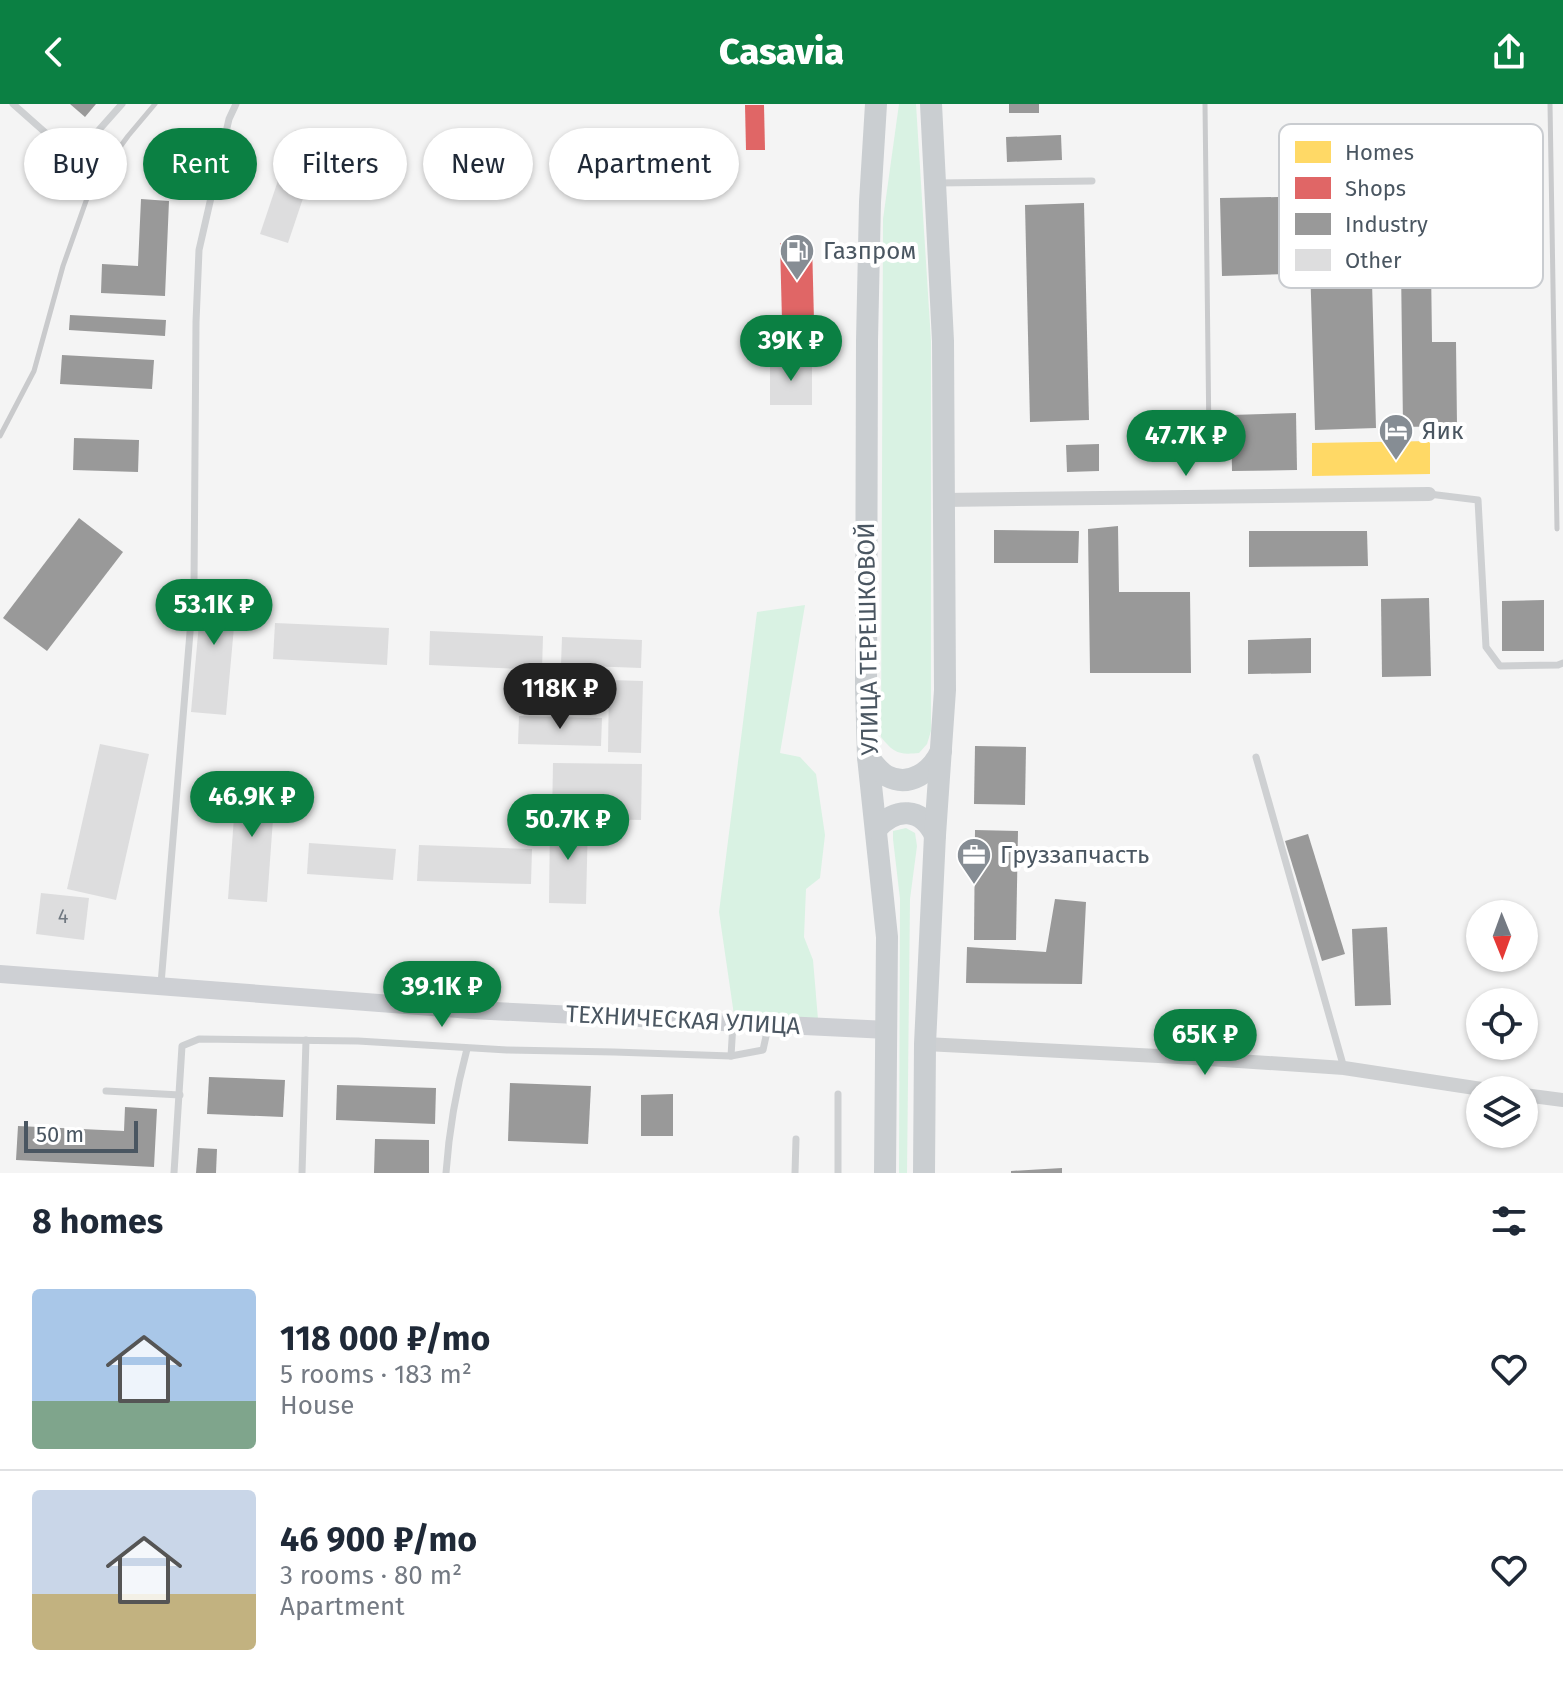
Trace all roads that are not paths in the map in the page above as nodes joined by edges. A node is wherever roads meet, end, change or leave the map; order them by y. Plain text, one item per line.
1 (13, 104) edge
2 (122, 104) edge
3 (236, 104) edge
4 (876, 104) edge
5 (931, 104) edge
6 (1092, 181) dead end
7 (935, 183) junction
8 (1429, 494) joint
9 (943, 500) junction
10 (1563, 663) edge
11 (942, 749) junction
12 (868, 757) junction
13 (1256, 757) dead end
14 (876, 829) junction
15 (935, 835) junction
16 (0, 974) edge
17 (160, 986) junction
18 (733, 1023) junction
19 (768, 1025) junction
20 (888, 1030) junction
21 (306, 1040) junction
22 (925, 1044) junction
23 (467, 1049) junction
24 (731, 1056) junction
25 (1344, 1068) junction
26 (1466, 1087) edge
27 (106, 1091) dead end
28 (838, 1094) dead end
29 (180, 1095) junction
30 (1538, 1097) edge
31 (1563, 1100) edge
32 (796, 1139) dead end
33 (174, 1173) edge
34 (302, 1173) edge
35 (446, 1173) edge
36 (795, 1173) edge
37 (838, 1173) edge
38 (885, 1173) edge
39 (924, 1173) edge

1 - 2 lane
3 - 17 lane
4 - 12 main road, УЛИЦА ТЕРЕШКОВОЙ
5 - 7 main road
6 - 7 lane
7 - 9 main road
8 - 9 street
8 - 10 lane
9 - 11 main road
11 - 12 main road
11 - 15 main road
12 - 14 main road, УЛИЦА ТЕРЕШКОВОЙ
13 - 25 lane
14 - 15 main road
14 - 20 main road, УЛИЦА ТЕРЕШКОВОЙ
15 - 22 main road
16 - 17 street, ТЕХНИЧЕСКАЯ УЛИЦА
17 - 18 street, ТЕХНИЧЕСКАЯ УЛИЦА
18 - 19 street, ТЕХНИЧЕСКАЯ УЛИЦА
18 - 24 lane
19 - 20 street, ТЕХНИЧЕСКАЯ УЛИЦА
19 - 24 lane
20 - 38 main road, УЛИЦА ТЕРЕШКОВОЙ
21 - 23 lane
21 - 29 lane
21 - 34 lane
22 - 25 street
22 - 39 main road
23 - 24 lane
23 - 35 lane
25 - 26 street
27 - 29 lane
28 - 37 lane
29 - 33 lane
30 - 31 street
32 - 36 lane

